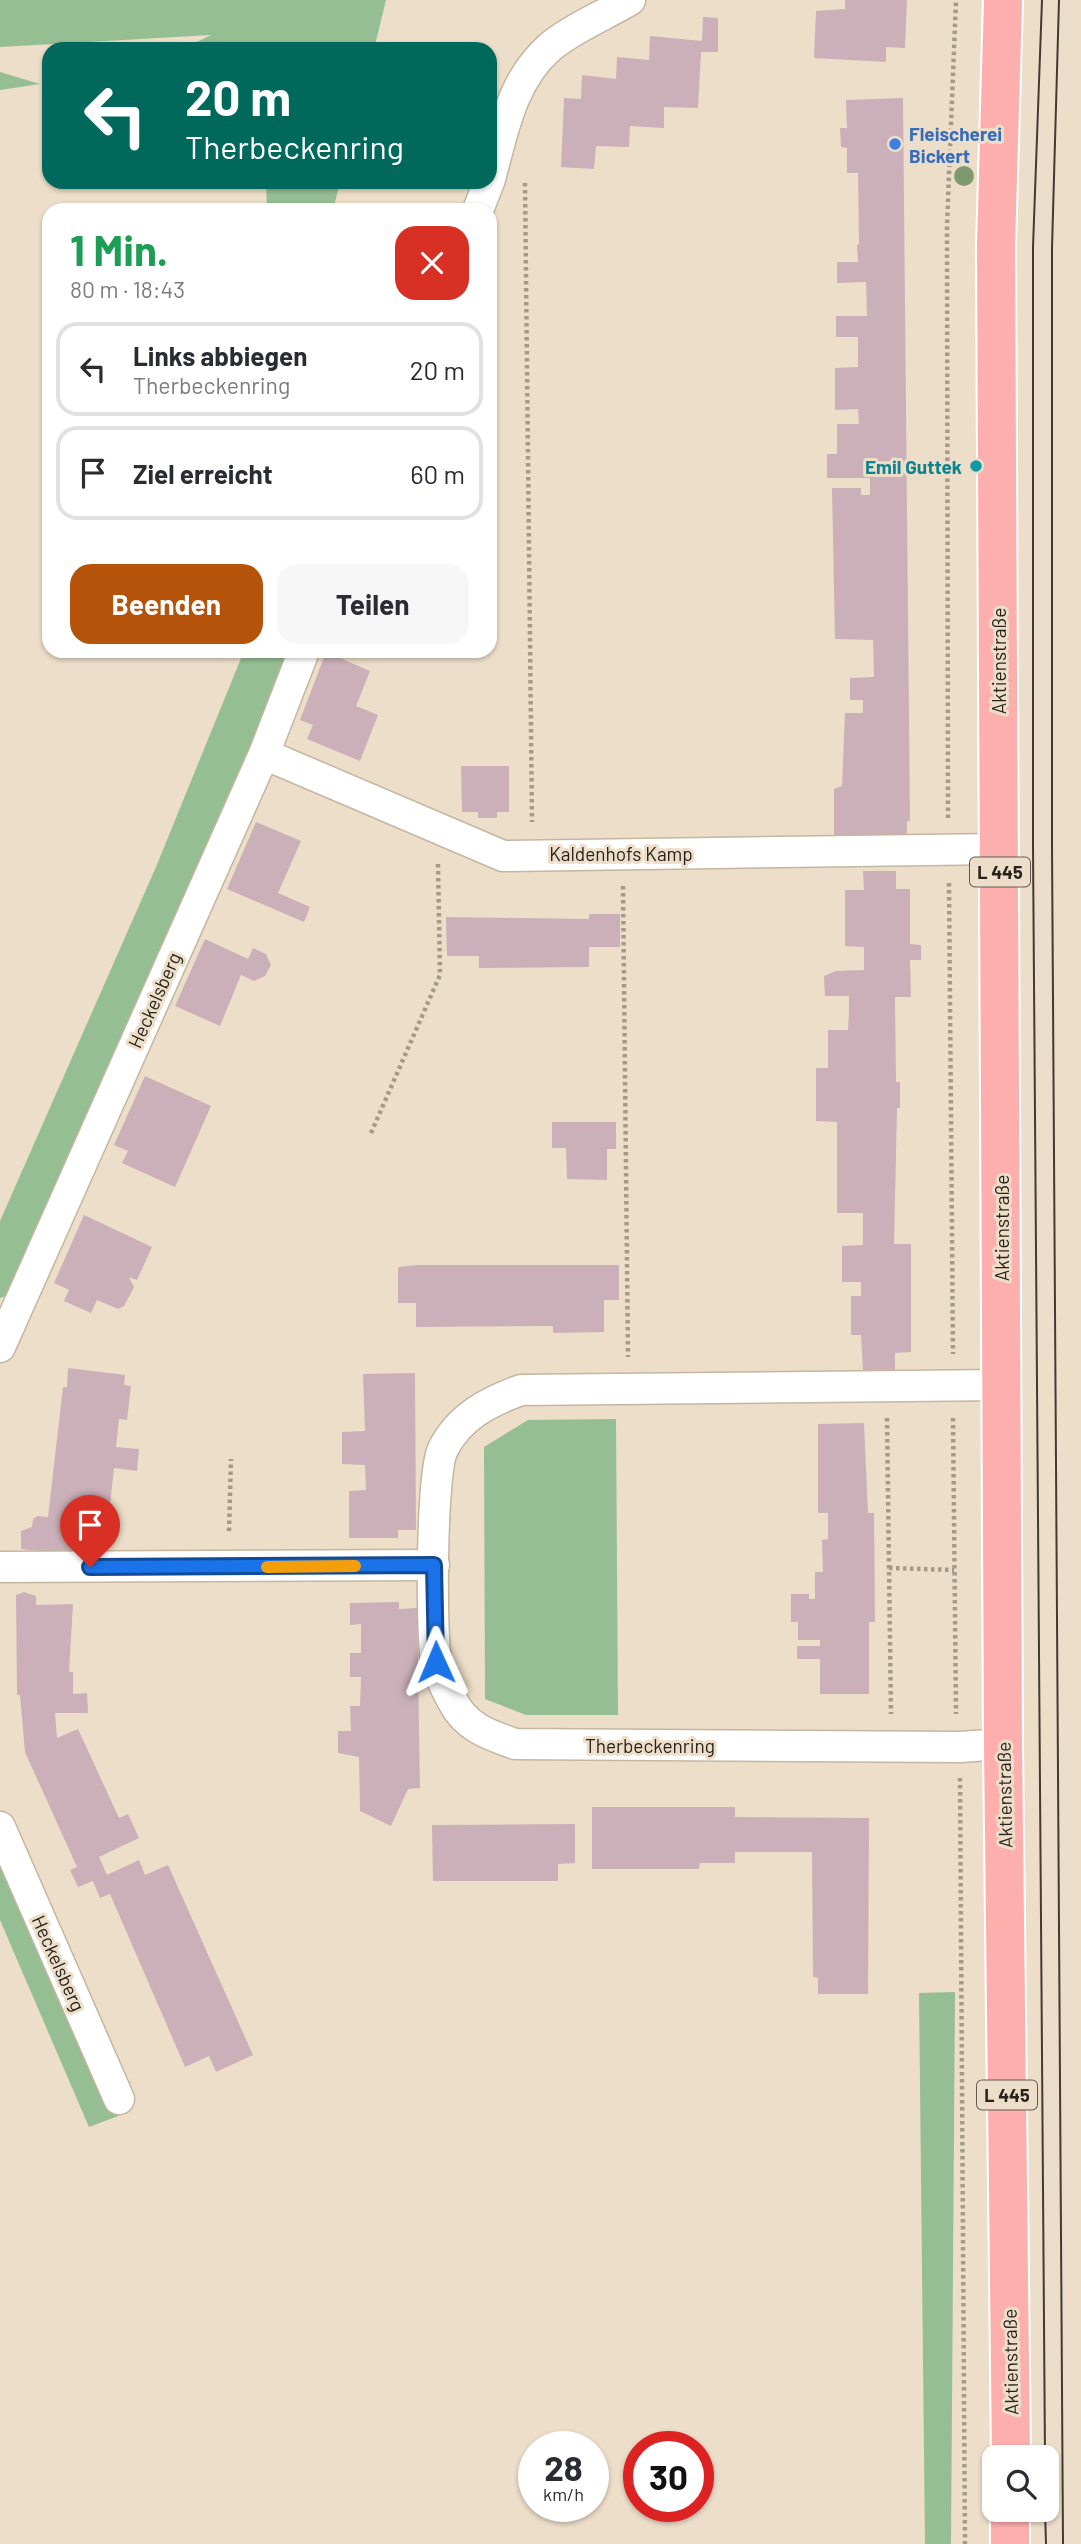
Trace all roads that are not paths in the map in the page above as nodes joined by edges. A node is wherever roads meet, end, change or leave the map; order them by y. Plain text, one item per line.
1 (630, 0) edge
2 (1003, 0) edge
3 (497, 152) edge
4 (301, 658) edge
5 (264, 754) junction
6 (999, 849) junction
7 (0, 1347) edge
8 (1001, 1385) junction
9 (434, 1565) junction
10 (0, 1567) edge
11 (1003, 1744) junction
12 (0, 1827) edge
13 (119, 2099) dead end
14 (1011, 2445) edge
15 (1010, 2522) edge
16 (1010, 2544) edge

1 - 3 street
2 - 6 main road, Aktienstraße / L 445
4 - 5 street, Heckelsberg
5 - 6 street, Kaldenhofs Kamp
5 - 7 street, Heckelsberg
6 - 8 main road, Aktienstraße / L 445
8 - 9 street, Therbeckenring
8 - 11 main road, Aktienstraße / L 445
9 - 10 street
9 - 11 street, Therbeckenring
11 - 14 main road, Aktienstraße / L 445
12 - 13 street, Heckelsberg
15 - 16 main road

